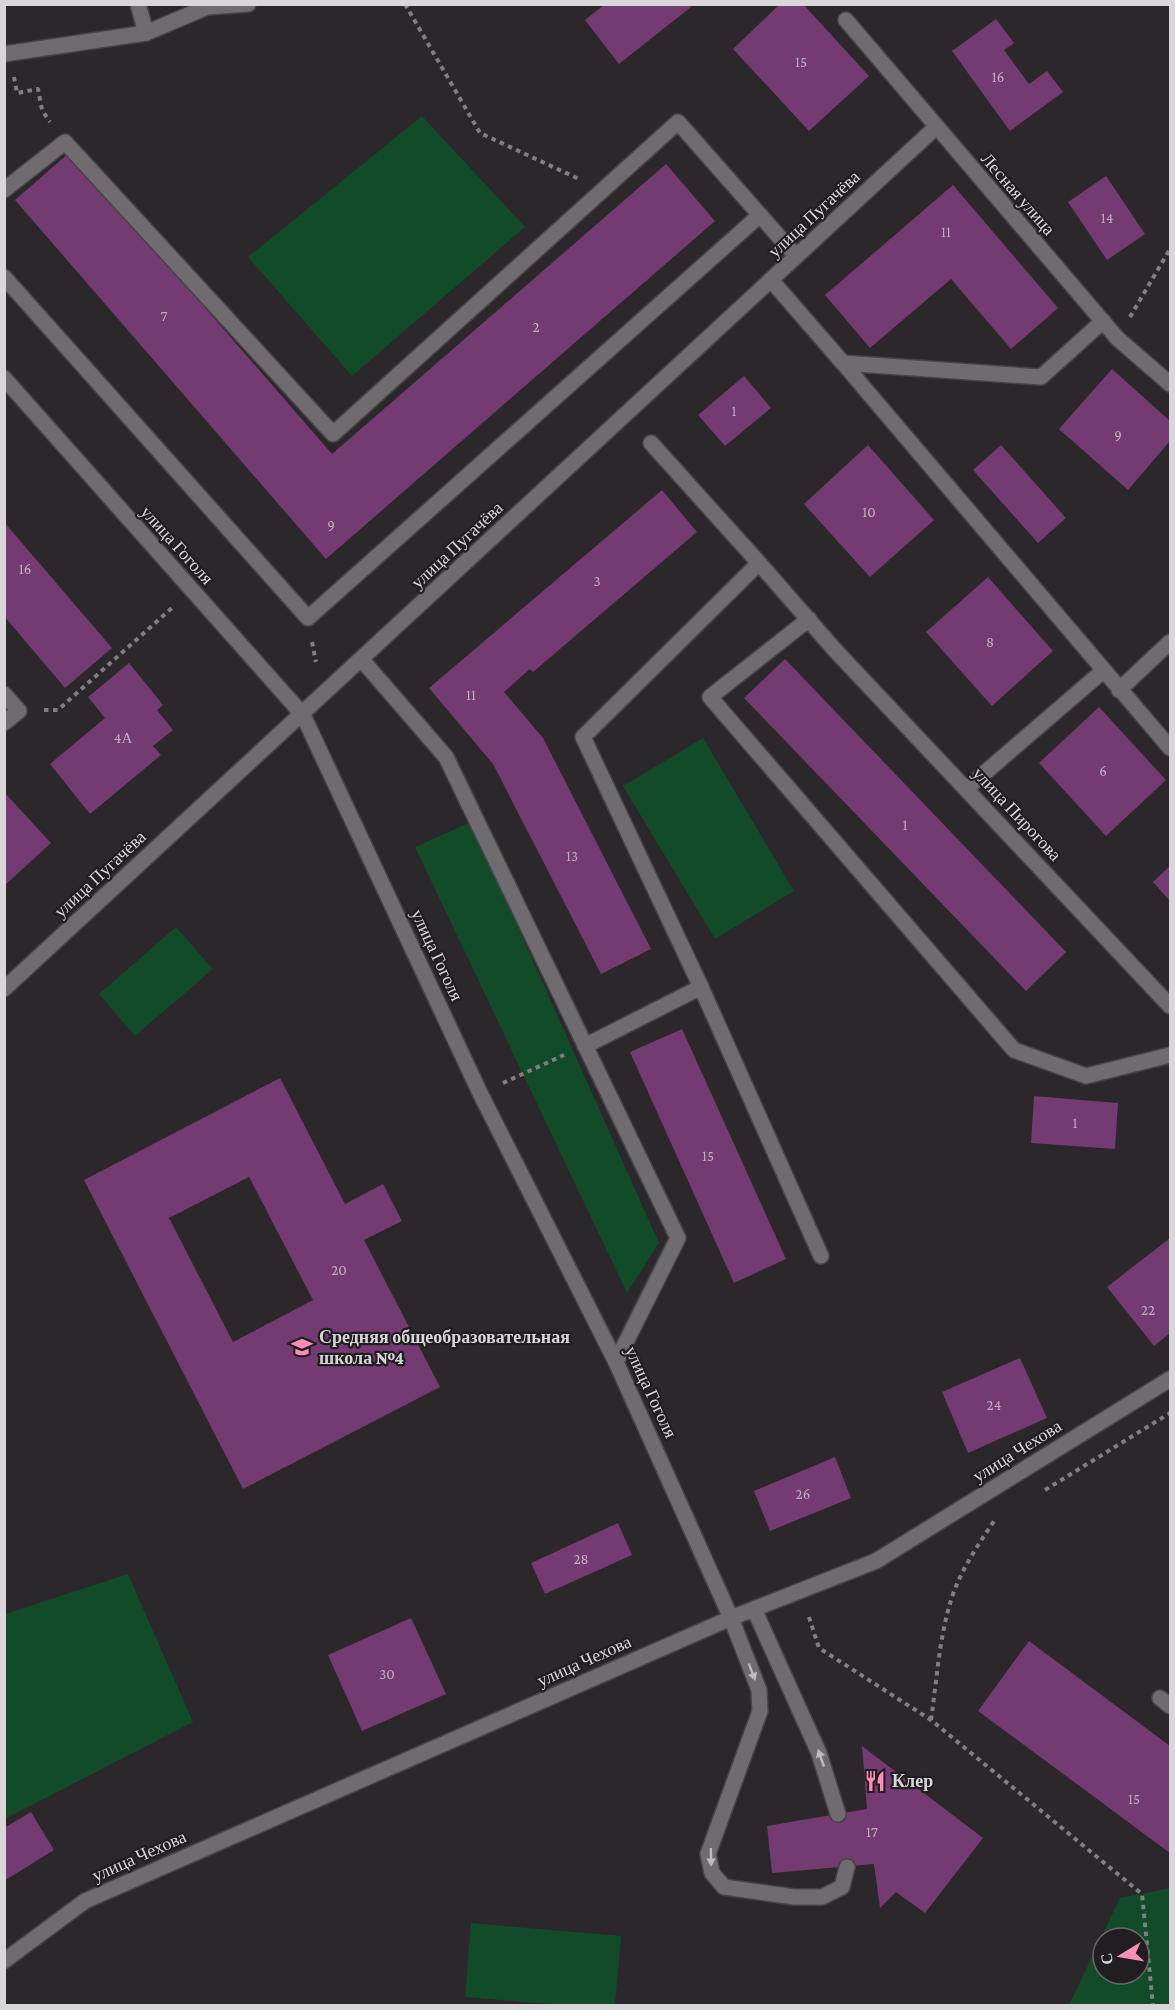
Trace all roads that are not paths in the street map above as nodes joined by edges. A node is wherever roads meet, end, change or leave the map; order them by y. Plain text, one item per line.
1 (138, 4) edge
2 (248, 4) edge
3 (846, 20) dead end
4 (146, 33) junction
5 (4, 54) edge
6 (935, 128) junction
7 (4, 190) edge
8 (760, 215) junction
9 (796, 256) junction
10 (4, 277) edge
11 (771, 280) junction
12 (1103, 321) junction
13 (843, 363) junction
14 (4, 378) edge
15 (1170, 384) edge
16 (651, 443) dead end
17 (759, 563) junction
18 (808, 619) junction
19 (1170, 642) edge
20 (362, 660) junction
21 (1103, 670) junction
22 (1119, 690) junction
23 (4, 694) edge
24 (303, 715) junction
25 (4, 723) edge
26 (1170, 748) edge
27 (966, 789) junction
28 (701, 987) junction
29 (4, 989) edge
30 (1170, 1006) edge
31 (585, 1046) junction
32 (1170, 1054) edge
33 (821, 1256) dead end
34 (616, 1362) junction
35 (1170, 1379) edge
36 (754, 1609) junction
37 (731, 1618) junction
38 (838, 1814) dead end
39 (847, 1867) dead end
40 (4, 1961) edge

1 - 4 street
2 - 4 street
3 - 6 street, Лесная улица
4 - 5 street
6 - 9 street, улица Пугачёва
6 - 12 street, Лесная улица
7 - 8 street
8 - 9 street
8 - 10 street
9 - 11 street, улица Пугачёва
11 - 13 street
11 - 20 street, улица Пугачёва
12 - 13 street
12 - 15 street, Лесная улица
13 - 21 street
14 - 24 street, улица Гоголя
16 - 17 street, улица Пирогова
17 - 18 street, улица Пирогова
17 - 28 street
18 - 27 street, улица Пирогова
18 - 32 street
19 - 22 street
20 - 24 street, улица Пугачёва
20 - 31 street
21 - 22 street
21 - 27 street
22 - 26 street
23 - 25 street
24 - 29 street, улица Пугачёва
24 - 34 street, улица Гоголя
27 - 30 street, улица Пирогова
28 - 31 street
28 - 33 street
31 - 34 street
34 - 37 street, улица Гоголя
35 - 36 street, улица Чехова
36 - 37 street, улица Чехова
38 -> 36 street
37 -> 39 street, улица Гоголя
37 - 40 street, улица Чехова

